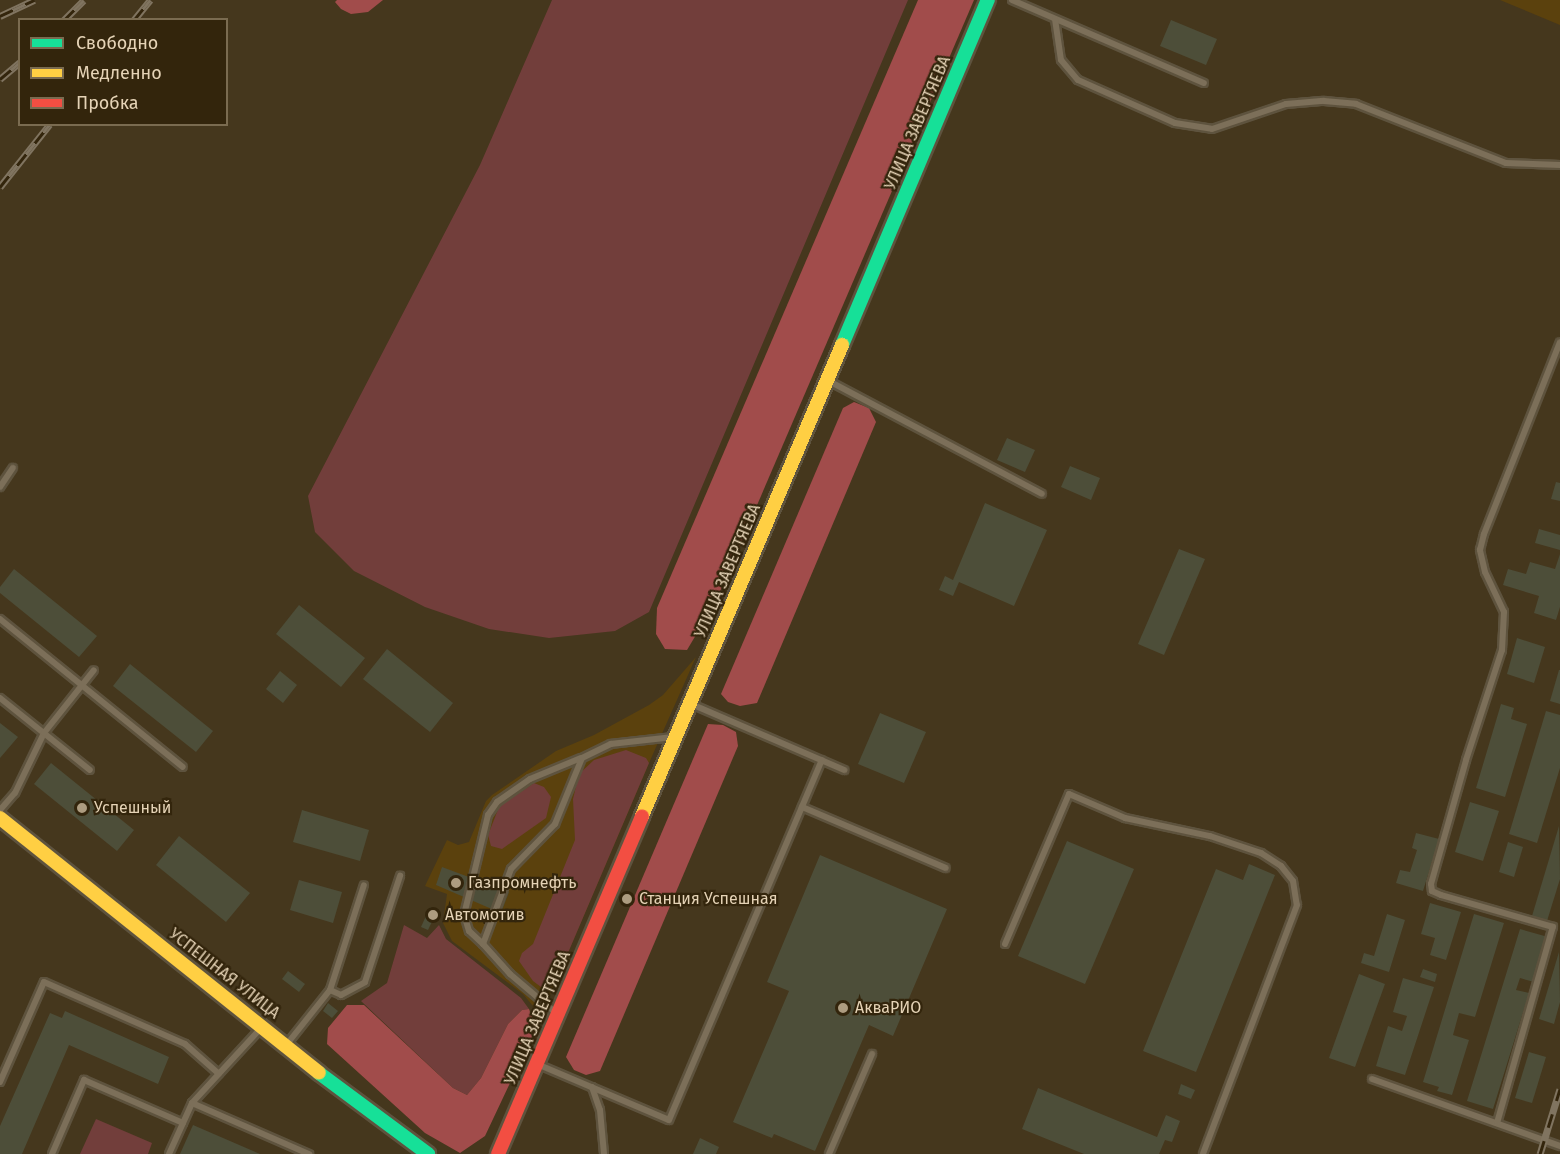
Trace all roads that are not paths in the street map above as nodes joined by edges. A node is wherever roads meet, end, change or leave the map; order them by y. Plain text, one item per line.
1 (988, 0) edge
2 (1011, 0) edge
3 (1055, 19) junction
4 (1204, 82) dead end
5 (1560, 165) edge
6 (1560, 342) edge
7 (826, 380) junction
8 (13, 468) dead end
9 (0, 487) edge
10 (1042, 494) dead end
11 (0, 620) edge
12 (94, 670) dead end
13 (82, 685) junction
14 (0, 698) edge
15 (690, 704) junction
16 (44, 733) junction
17 (676, 736) junction
18 (582, 758) junction
19 (822, 760) junction
20 (183, 767) dead end
21 (90, 770) dead end
22 (844, 770) dead end
23 (802, 807) junction
24 (0, 810) edge
25 (0, 818) edge
26 (946, 868) dead end
27 (400, 876) dead end
28 (364, 885) dead end
29 (483, 944) junction
30 (1005, 944) dead end
31 (330, 990) junction
32 (558, 1014) junction
33 (263, 1026) junction
34 (287, 1044) junction
35 (872, 1054) dead end
36 (536, 1063) junction
37 (219, 1074) junction
38 (1371, 1079) dead end
39 (0, 1082) edge
40 (592, 1087) junction
41 (192, 1103) junction
42 (1497, 1123) junction
43 (183, 1124) junction
44 (1560, 1146) edge
45 (52, 1154) edge
46 (169, 1154) edge
47 (309, 1154) edge
48 (428, 1154) edge
49 (498, 1154) edge
50 (604, 1154) edge
51 (829, 1154) edge
52 (1203, 1154) edge

1 - 7 main road, УЛИЦА ЗАВЕРТЯЕВА
2 - 3 lane
3 - 4 lane
3 - 5 lane
6 - 42 lane
7 - 10 lane
7 - 15 main road, УЛИЦА ЗАВЕРТЯЕВА
8 - 9 lane
11 - 13 lane
12 - 13 lane
13 - 16 lane
13 - 20 lane
14 - 16 lane
15 - 17 main road, УЛИЦА ЗАВЕРТЯЕВА
15 - 19 lane
16 - 21 lane
16 - 24 lane
17 - 18 lane
17 - 32 main road, УЛИЦА ЗАВЕРТЯЕВА
18 - 29 lane
18 - 29 lane
19 - 22 lane
19 - 23 lane
23 - 26 lane
23 - 40 lane
25 - 33 main road, УСПЕШНАЯ УЛИЦА
27 - 31 lane
28 - 31 lane
29 - 32 lane
30 - 52 lane
31 - 34 lane
32 - 36 main road, УЛИЦА ЗАВЕРТЯЕВА
33 - 34 main road, УСПЕШНАЯ УЛИЦА
33 - 37 lane
34 - 48 main road, УСПЕШНАЯ УЛИЦА
35 - 51 lane
36 - 40 lane
36 - 49 main road, УЛИЦА ЗАВЕРТЯЕВА
37 - 39 lane
37 - 41 lane
38 - 42 lane
40 - 50 lane
41 - 43 lane
41 - 47 lane
42 - 44 lane
43 - 45 lane
43 - 46 lane

